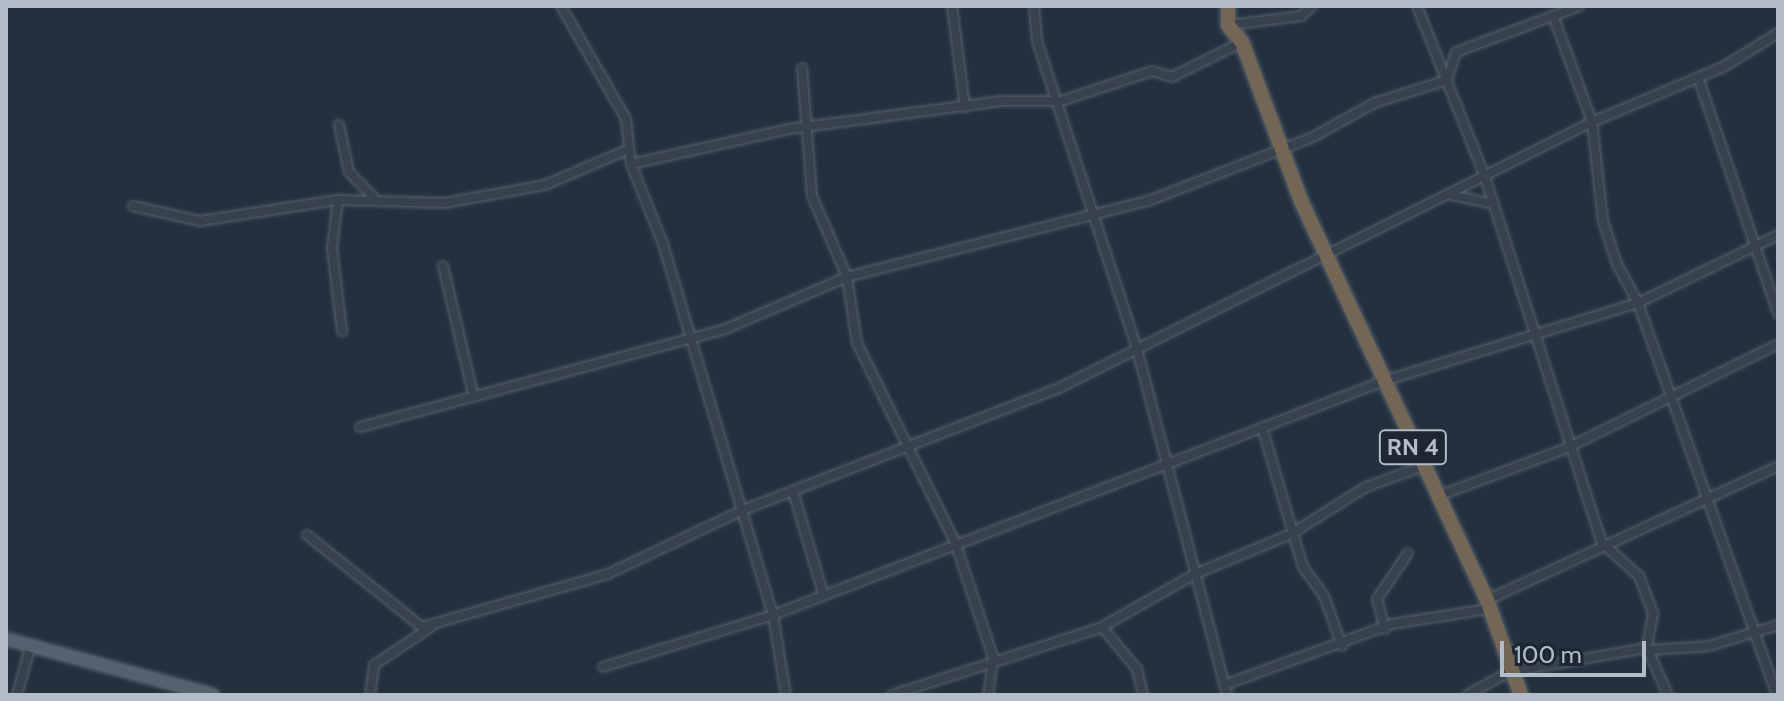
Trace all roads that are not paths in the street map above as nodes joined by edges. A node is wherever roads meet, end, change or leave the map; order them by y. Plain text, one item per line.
1 (561, 6) edge
2 (952, 6) edge
3 (1034, 6) edge
4 (1228, 6) edge
5 (1312, 6) edge
6 (1417, 6) edge
7 (1580, 6) edge
8 (1554, 18) junction
9 (1228, 25) junction
10 (1778, 33) edge
11 (1242, 42) junction
12 (802, 68) dead end
13 (1698, 77) junction
14 (1447, 80) junction
15 (1061, 101) junction
16 (965, 107) junction
17 (1592, 122) junction
18 (339, 125) dead end
19 (801, 127) junction
20 (1280, 147) junction
21 (629, 149) junction
22 (631, 164) junction
23 (1485, 177) junction
24 (1451, 195) junction
25 (374, 197) junction
26 (338, 200) junction
27 (1494, 204) junction
28 (133, 206) dead end
29 (1093, 216) junction
30 (1778, 235) edge
31 (1757, 247) junction
32 (1327, 257) junction
33 (443, 266) dead end
34 (847, 277) junction
35 (1638, 303) junction
36 (1778, 314) edge
37 (342, 331) dead end
38 (1532, 334) junction
39 (686, 335) junction
40 (1778, 344) edge
41 (1137, 349) junction
42 (1384, 381) junction
43 (473, 394) junction
44 (1667, 394) junction
45 (360, 427) dead end
46 (1262, 427) junction
47 (906, 448) junction
48 (1567, 448) junction
49 (1167, 461) junction
50 (1778, 466) edge
51 (1421, 467) junction
52 (793, 491) junction
53 (1437, 497) junction
54 (1711, 500) junction
55 (743, 510) junction
56 (1291, 534) junction
57 (307, 535) dead end
58 (955, 542) junction
59 (1602, 543) junction
60 (1408, 553) dead end
61 (1195, 574) junction
62 (824, 596) junction
63 (1488, 605) junction
64 (773, 615) junction
65 (1778, 625) edge
66 (431, 627) junction
67 (1102, 627) junction
68 (1385, 629) junction
69 (1757, 635) junction
70 (6, 639) edge
71 (31, 645) junction
72 (1342, 646) junction
73 (1650, 649) junction
74 (993, 657) junction
75 (603, 667) dead end
76 (1509, 672) junction
77 (1224, 685) junction
78 (17, 695) edge
79 (213, 695) edge
80 (370, 695) edge
81 (786, 695) edge
82 (892, 695) edge
83 (988, 695) edge
84 (1143, 695) edge
85 (1227, 695) edge
86 (1467, 695) edge
87 (1521, 695) edge
88 (1668, 695) edge
89 (1777, 695) edge

1 - 21 street
2 - 16 street
3 - 15 street
4 - 9 highway
5 - 9 street
6 - 14 street
7 - 8 street
8 - 14 street
8 - 17 street
9 - 11 highway, RN 4
10 - 13 street
11 - 15 street
11 - 20 highway, RN 4
12 - 19 street
13 - 17 street
13 - 31 street
14 - 20 street
14 - 23 street
15 - 16 street
15 - 29 street
16 - 19 street
17 - 23 street
17 - 35 street
18 - 25 street
19 - 22 street
19 - 34 street
20 - 29 street
20 - 32 highway, RN 4
21 - 22 street
21 - 25 street
22 - 39 street
23 - 24 street
23 - 27 street
24 - 27 street
24 - 32 street
25 - 26 street
26 - 28 street
26 - 37 street
27 - 38 street
29 - 34 street
29 - 41 street
30 - 31 street
31 - 35 street
31 - 36 street
32 - 41 street
32 - 42 highway, RN 4
33 - 43 street
34 - 39 street
34 - 47 street
35 - 38 street
35 - 44 street
38 - 42 street
38 - 48 street
39 - 43 street
39 - 55 street
40 - 44 street
41 - 47 street
41 - 49 street
42 - 46 street
42 - 51 highway, RN 4
43 - 45 street
44 - 48 street
44 - 54 street
46 - 49 street
46 - 56 street
47 - 52 street
47 - 58 street
48 - 53 street
48 - 59 street
49 - 58 street
49 - 61 street
50 - 54 street
51 - 53 highway, RN 4
51 - 56 street
52 - 55 street
52 - 62 street
53 - 63 highway, RN 4
54 - 59 street
54 - 69 street
55 - 64 street
55 - 66 street
56 - 61 street
56 - 72 street
57 - 66 street
58 - 62 street
58 - 74 street
59 - 63 street
59 - 73 street
60 - 68 street
61 - 67 street
61 - 77 street
62 - 64 street
63 - 68 street
63 - 76 highway, RN 4
64 - 75 street
64 - 81 street
65 - 69 street
66 - 80 street
67 - 74 street
67 - 84 street
68 - 72 street
69 - 73 street
69 - 89 street
70 - 71 main road
71 - 78 street
71 - 79 main road
72 - 77 street
73 - 76 street
73 - 88 street
74 - 82 street
74 - 83 street
76 - 86 street
76 - 87 highway, RN 4
77 - 85 street

